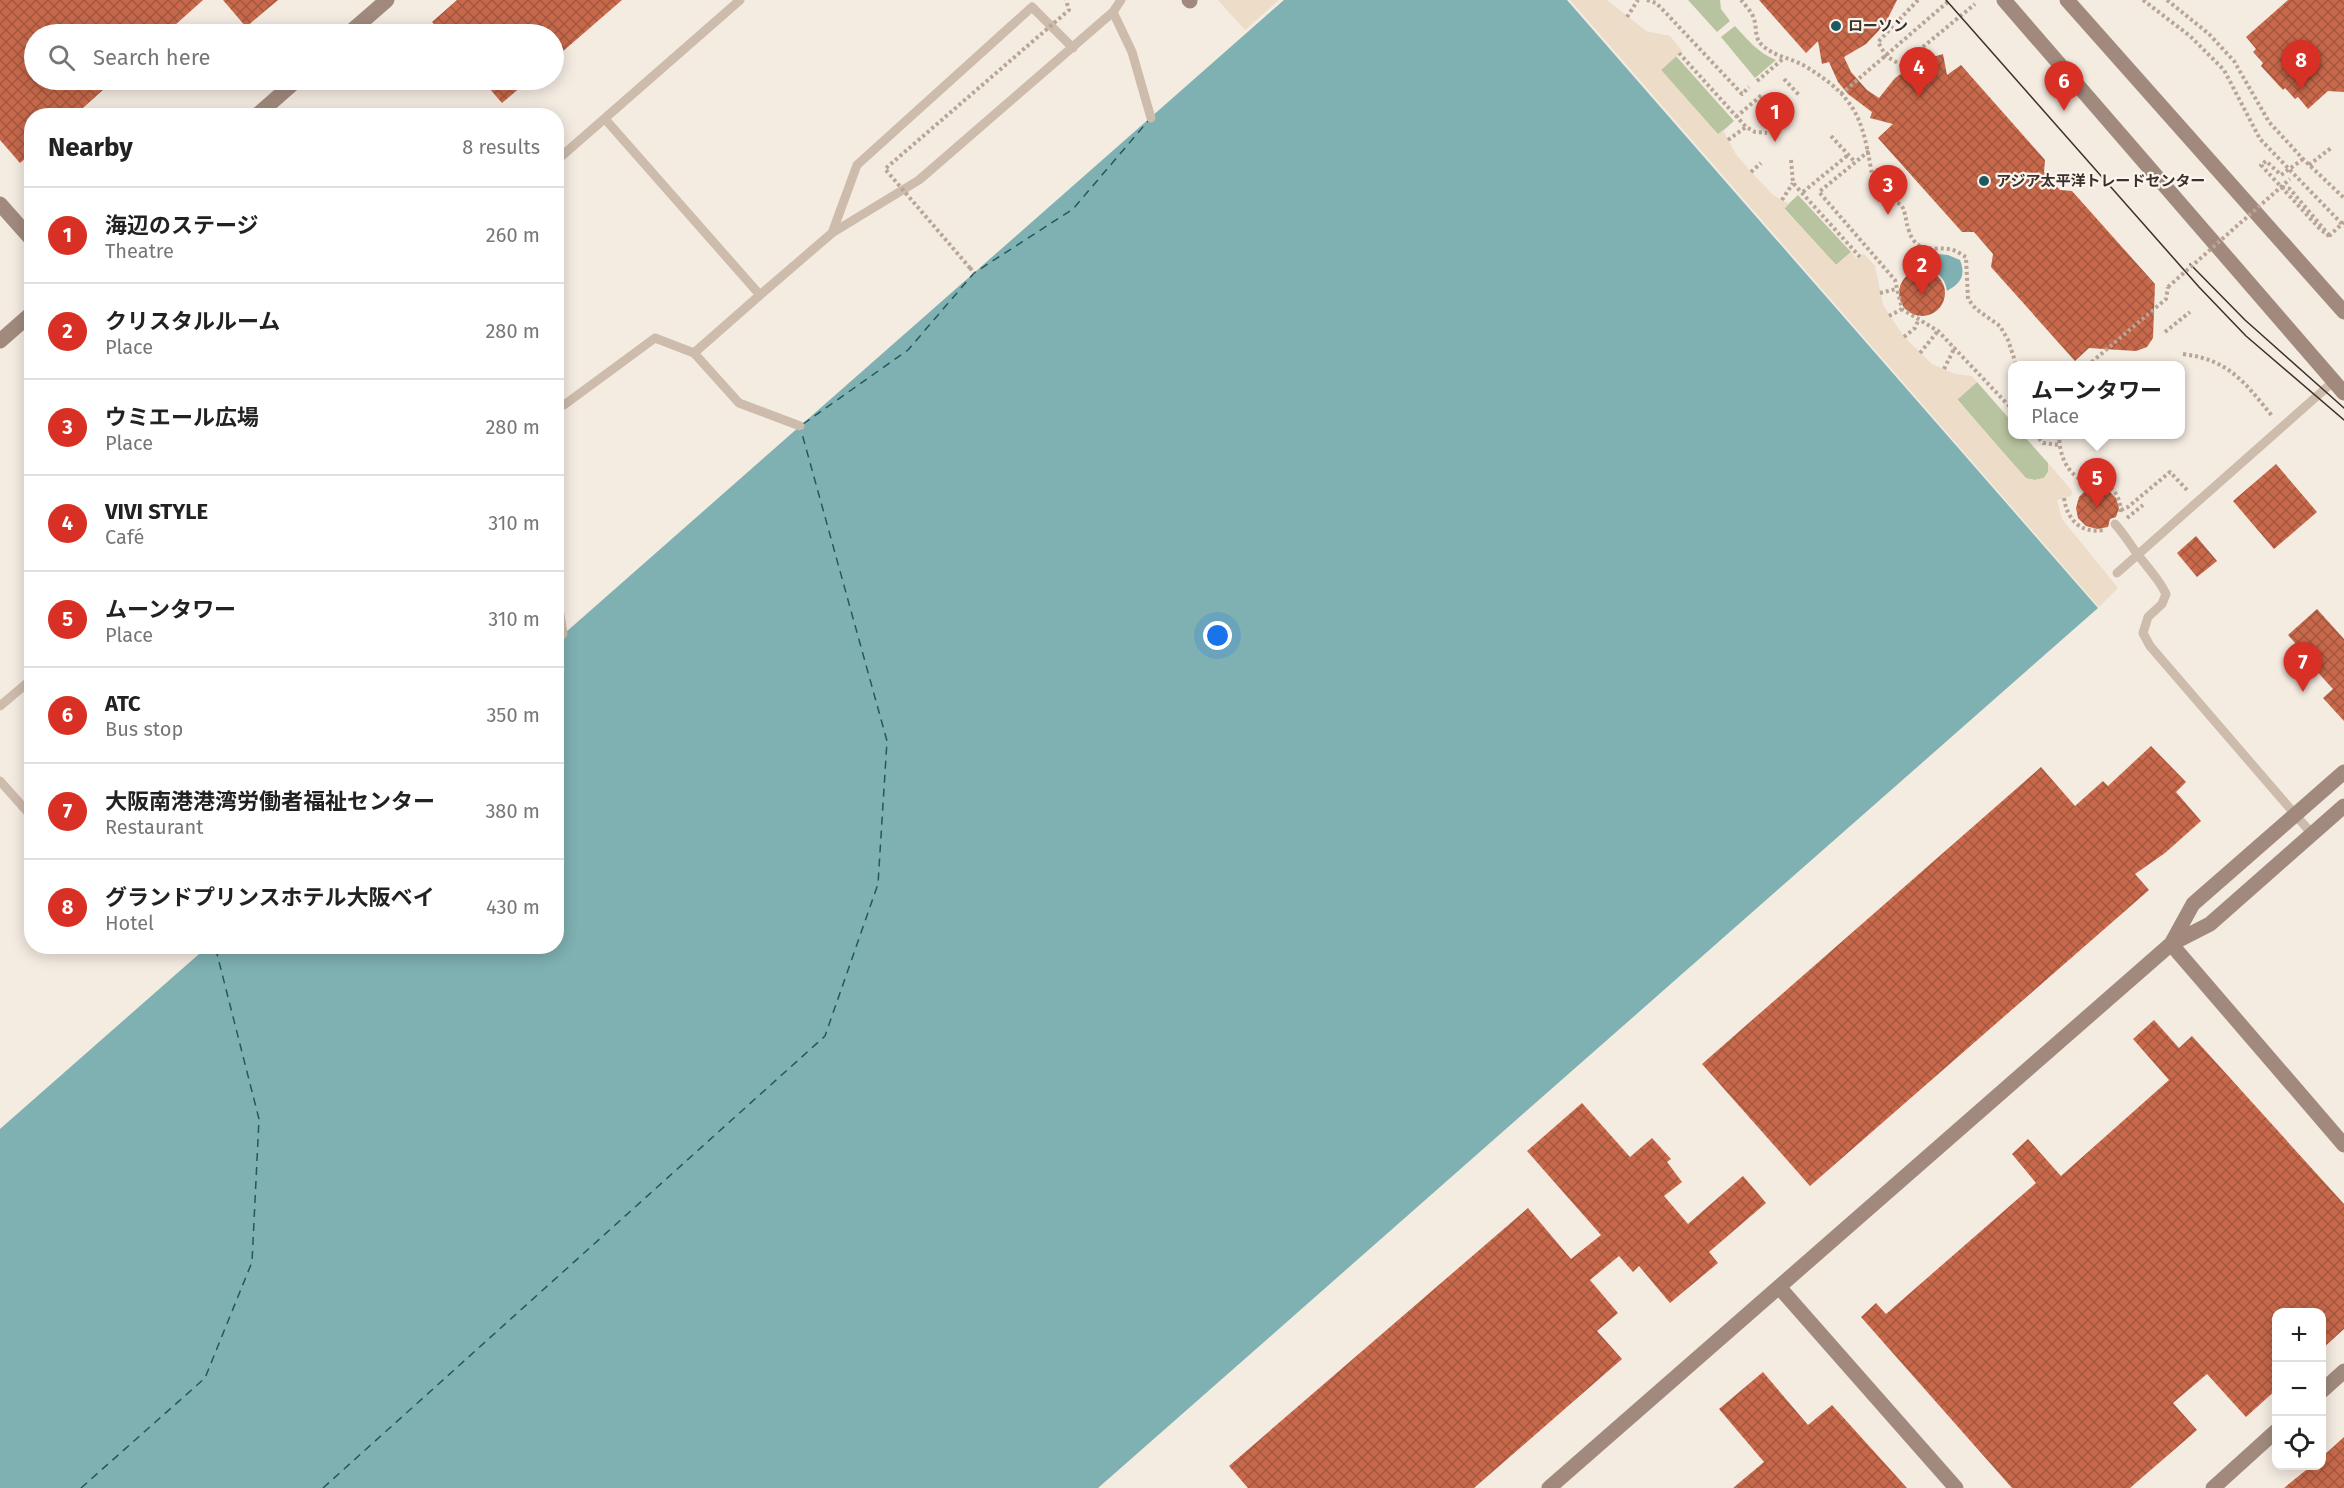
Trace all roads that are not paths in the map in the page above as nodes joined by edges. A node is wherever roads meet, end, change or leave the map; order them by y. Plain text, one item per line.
1 (387, 0) edge
2 (740, 0) edge
3 (1121, 0) edge
4 (2004, 0) edge
5 (2067, 0) edge
6 (1113, 12) junction
7 (359, 24) edge
8 (1073, 48) junction
9 (286, 90) edge
10 (265, 108) edge
11 (1151, 118) dead end
12 (605, 119) junction
13 (564, 154) edge
14 (0, 204) edge
15 (24, 231) edge
16 (832, 233) junction
17 (760, 295) junction
18 (2344, 312) edge
19 (24, 320) edge
20 (0, 340) edge
21 (694, 353) junction
22 (2339, 387) edge
23 (564, 405) edge
24 (800, 426) dead end
25 (2117, 521) road end
26 (2138, 555) junction
27 (2117, 573) dead end
28 (24, 686) edge
29 (0, 706) edge
30 (2344, 772) edge
31 (0, 781) edge
32 (2344, 806) edge
33 (24, 808) edge
34 (2295, 814) junction
35 (2312, 834) junction
36 (2171, 944) junction
37 (2344, 1145) edge
38 (1779, 1287) junction
39 (2344, 1371) edge
40 (2326, 1387) edge
41 (2272, 1435) edge
42 (1549, 1488) edge
43 (1956, 1488) edge
44 (2213, 1488) edge

1 - 7 street
2 - 12 lane
3 - 6 lane
4 - 22 street
5 - 18 street
6 - 8 lane
6 - 11 lane
8 - 16 lane
8 - 16 lane
9 - 10 street
12 - 13 lane
12 - 17 lane
14 - 15 street
16 - 17 lane
17 - 21 lane
19 - 20 street
21 - 23 lane
21 - 24 lane
22 - 26 lane
25 - 26 lane
26 - 27 lane
26 - 34 lane
28 - 29 lane
30 - 34 street
31 - 33 lane
32 - 35 street
34 - 35 lane
34 - 36 street
35 - 36 street
36 - 37 street
36 - 38 street
38 - 42 street
38 - 43 street
39 - 40 street
41 - 44 street

